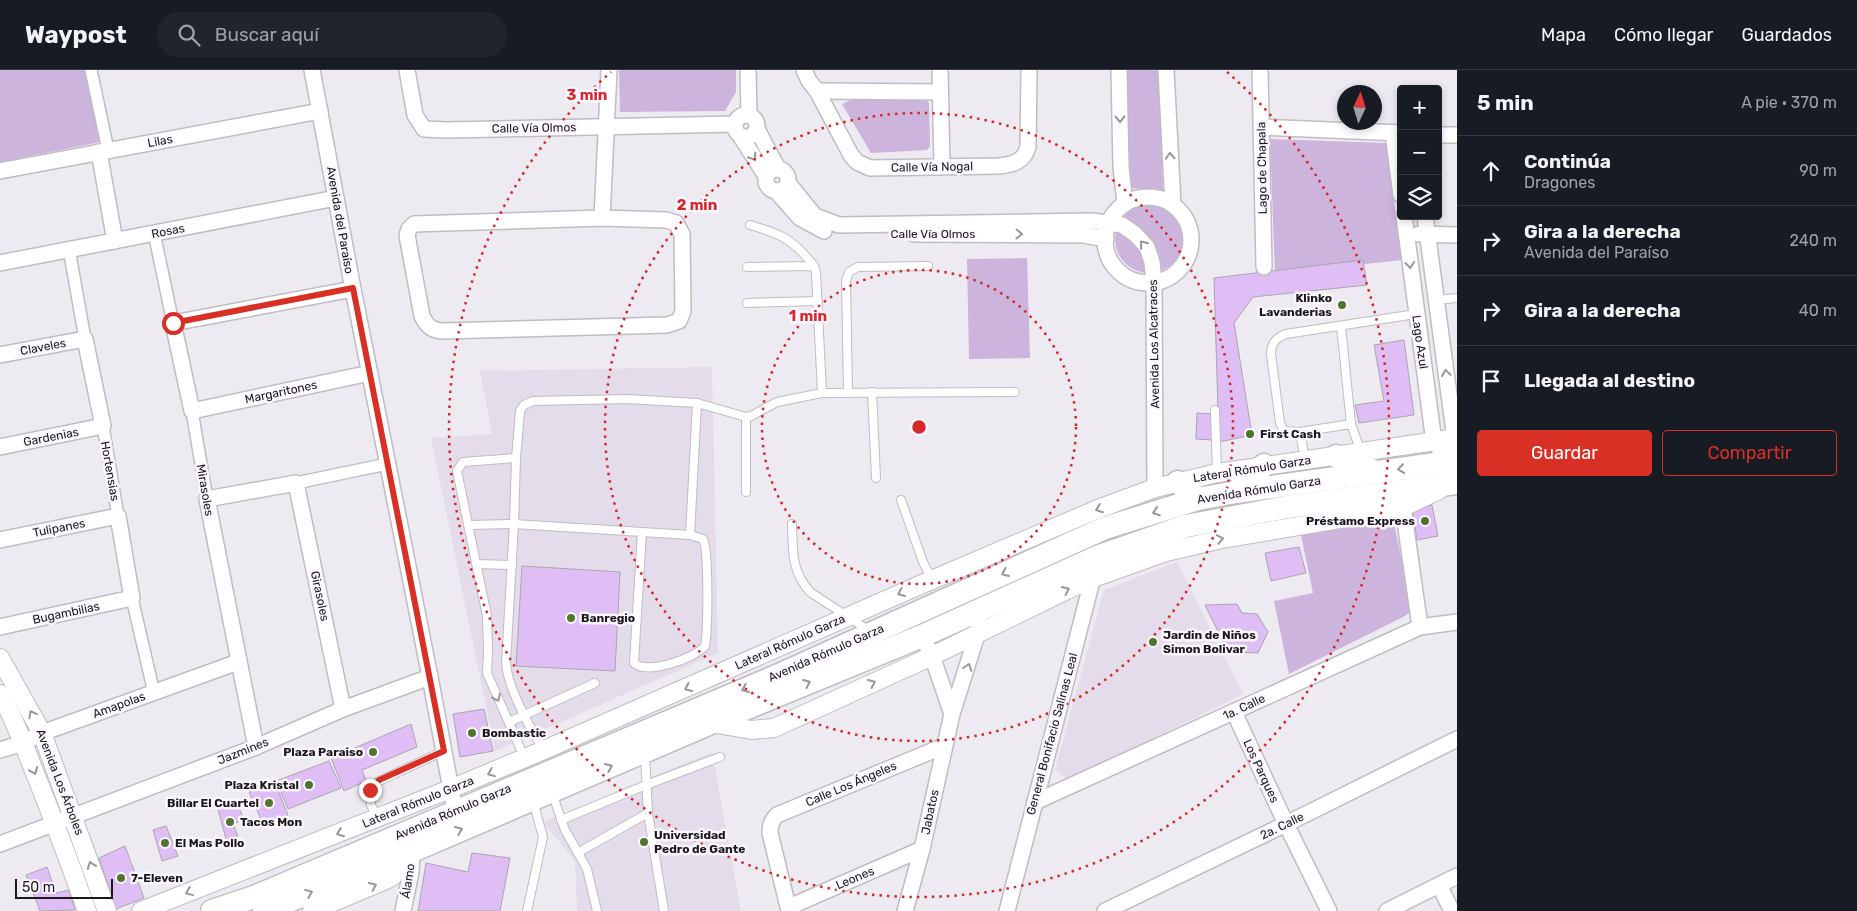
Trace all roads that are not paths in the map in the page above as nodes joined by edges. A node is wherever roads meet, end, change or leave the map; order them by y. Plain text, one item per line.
1 (91, 70) edge
2 (312, 70) edge
3 (407, 70) edge
4 (609, 70) edge
5 (748, 70) edge
6 (804, 70) edge
7 (940, 70) edge
8 (1029, 70) edge
9 (1119, 70) edge
10 (1166, 70) edge
11 (1260, 70) edge
12 (817, 91) junction
13 (940, 92) junction
14 (320, 111) junction
15 (749, 115) junction
16 (607, 127) junction
17 (1261, 127) junction
18 (757, 129) junction
19 (738, 130) junction
20 (1397, 133) edge
21 (1442, 135) edge
22 (1457, 136) edge
23 (103, 151) junction
24 (942, 166) junction
25 (0, 172) edge
26 (772, 173) junction
27 (782, 187) junction
28 (336, 198) junction
29 (1126, 204) junction
30 (1173, 205) junction
31 (602, 218) junction
32 (1404, 220) edge
33 (1425, 220) edge
34 (1109, 222) junction
35 (750, 225) dead end
36 (154, 234) junction
37 (1406, 234) junction
38 (1427, 234) junction
39 (1457, 235) edge
40 (1106, 239) junction
41 (115, 241) junction
42 (70, 249) junction
43 (0, 263) edge
44 (814, 266) junction
45 (928, 266) dead end
46 (747, 267) dead end
47 (1264, 267) dead end
48 (1154, 283) junction
49 (353, 288) junction
50 (1457, 298) edge
51 (1436, 300) junction
52 (818, 301) junction
53 (748, 304) dead end
54 (1416, 314) junction
55 (173, 323) junction
56 (1341, 326) junction
57 (85, 339) junction
58 (0, 355) edge
59 (370, 373) junction
60 (848, 392) junction
61 (872, 392) junction
62 (1015, 392) dead end
63 (822, 393) junction
64 (697, 403) junction
65 (1215, 410) dead end
66 (192, 411) junction
67 (746, 417) junction
68 (1351, 424) junction
69 (103, 426) junction
70 (1300, 432) junction
71 (1456, 439) edge
72 (1434, 442) junction
73 (0, 447) edge
74 (1361, 452) junction
75 (1336, 456) junction
76 (516, 458) junction
77 (1305, 460) junction
78 (387, 464) junction
79 (1264, 465) junction
80 (1377, 472) junction
81 (1454, 472) edge
82 (1217, 473) junction
83 (876, 478) dead end
84 (1178, 482) junction
85 (296, 483) junction
86 (1155, 488) junction
87 (746, 492) dead end
88 (1236, 492) junction
89 (1198, 499) junction
90 (207, 500) junction
91 (901, 500) dead end
92 (1403, 507) junction
93 (118, 516) junction
94 (514, 524) junction
95 (792, 524) dead end
96 (468, 525) junction
97 (642, 532) junction
98 (690, 535) junction
99 (0, 540) edge
100 (477, 564) junction
101 (512, 565) junction
102 (1095, 568) junction
103 (932, 579) junction
104 (132, 598) junction
105 (983, 608) junction
106 (847, 617) junction
107 (1457, 622) edge
108 (0, 627) edge
109 (1420, 627) junction
110 (872, 632) junction
111 (978, 634) junction
112 (922, 636) junction
113 (488, 651) junction
114 (506, 652) junction
115 (932, 656) junction
116 (0, 658) edge
117 (238, 662) junction
118 (430, 677) junction
119 (595, 683) dead end
120 (154, 693) junction
121 (0, 694) edge
122 (344, 710) junction
123 (1234, 712) junction
124 (952, 714) junction
125 (526, 716) junction
126 (509, 722) junction
127 (711, 723) junction
128 (42, 733) junction
129 (1457, 739) edge
130 (23, 743) junction
131 (944, 746) junction
132 (256, 747) junction
133 (0, 750) edge
134 (544, 750) junction
135 (444, 751) junction
136 (645, 752) junction
137 (720, 757) dead end
138 (525, 758) junction
139 (646, 785) junction
140 (450, 789) junction
141 (542, 795) junction
142 (1034, 802) junction
143 (455, 811) junction
144 (648, 813) junction
145 (74, 817) junction
146 (377, 818) junction
147 (561, 820) junction
148 (56, 824) junction
149 (1286, 824) junction
150 (0, 844) edge
151 (922, 849) junction
152 (410, 852) junction
153 (579, 852) junction
154 (1457, 876) edge
155 (1439, 885) junction
156 (789, 909) edge
157 (87, 911) edge
158 (108, 911) edge
159 (141, 911) edge
160 (212, 911) edge
161 (264, 911) edge
162 (312, 911) edge
163 (403, 911) edge
164 (527, 911) edge
165 (596, 911) edge
166 (664, 911) edge
167 (906, 911) edge
168 (1007, 911) edge
169 (1105, 911) edge
170 (1329, 911) edge
171 (1387, 911) edge
172 (1452, 911) edge

1 - 23 street
2 - 14 street, Avenida del Paraíso
3 - 16 street, Calle Vía Olmos
4 - 16 street
5 - 15 street
6 - 12 street, Calle Vía Nogal
7 - 13 street
8 - 24 street, Calle Vía Nogal
9 -> 29 street
30 -> 10 street
11 - 17 street, Lago de Chapala
12 - 13 street
12 - 24 street, Calle Vía Nogal
13 - 24 street
14 - 23 street, Lilas
14 - 28 street, Avenida del Paraíso
15 - 18 street
15 - 19 street
16 - 19 street, Calle Vía Olmos
16 - 31 street
17 - 20 street
17 - 47 street, Lago de Chapala
18 - 19 street
18 - 26 street
19 -> 26 street
21 - 22 street
23 - 25 street, Lilas
23 - 41 street
26 - 27 street
27 - 34 street, Calle Vía Olmos
27 -> 40 street, Calle Vía Olmos
28 - 36 street, Rosas
28 - 49 street, Avenida del Paraíso
29 - 30 street
29 - 34 street
30 - 48 street
31 - 31 street
32 - 37 street, Lago Azul
33 - 38 street, Lago Azul
34 - 40 street
48 -> 34 street, Avenida Los Alcatraces
35 - 44 lane
36 - 41 street, Rosas
36 - 55 street, Mirasoles
37 - 38 street
37 -> 54 street, Lago Azul
38 - 39 street
38 - 51 street, Lago Azul
40 - 48 street
41 - 42 street, Rosas
42 - 43 street, Rosas
42 - 57 street, Hortensias
44 - 46 lane
44 - 52 lane
45 - 60 lane
48 - 86 street, Avenida Los Alcatraces
49 - 55 street
49 - 59 street, Avenida del Paraíso
50 - 51 lane
71 -> 51 street, Lago Azul
52 - 53 lane
52 - 63 lane
54 - 56 lane
54 - 72 street, Lago Azul
55 - 66 street, Mirasoles
56 - 68 lane
56 - 70 lane
57 - 58 street, Claveles
57 - 69 street, Hortensias
59 - 66 street, Margaritones
59 - 78 street, Avenida del Paraíso
60 - 61 lane
60 - 63 lane
61 - 62 lane
61 - 83 lane
63 - 67 lane
64 - 67 lane
64 - 76 lane
64 - 98 lane
65 - 82 lane
66 - 90 street, Mirasoles
67 - 87 lane
68 - 70 lane
68 - 74 lane
69 - 73 street, Gardenias
69 - 93 street, Hortensias
70 - 77 lane
71 - 72 street, Lateral Rómulo Garza
71 - 81 street, Lago Azul
72 - 74 street, Lateral Rómulo Garza
72 - 81 street
74 - 75 street, Lateral Rómulo Garza
75 - 77 street, Lateral Rómulo Garza
75 - 80 main road
76 - 94 lane
76 - 96 lane
77 - 79 street, Lateral Rómulo Garza
78 - 85 street
78 - 118 street, Avenida del Paraíso
79 - 82 street, Lateral Rómulo Garza
79 - 88 main road
81 -> 80 main road, Avenida Rómulo Garza
80 - 88 main road, Avenida Rómulo Garza
81 - 92 street
81 - 102 main road, Avenida Rómulo Garza
82 - 84 street, Lateral Rómulo Garza
84 - 86 street, Lateral Rómulo Garza
84 - 89 main road
85 - 90 street
85 - 122 street, Girasoles
86 -> 103 street, Lateral Rómulo Garza
88 - 89 main road, Avenida Rómulo Garza
89 -> 110 main road, Avenida Rómulo Garza
90 - 117 street, Mirasoles
91 - 103 lane
102 -> 92 street
92 - 109 street
93 - 99 street, Tulipanes
93 - 104 street, Hortensias
94 - 96 lane
94 - 97 lane
94 - 101 lane
95 - 106 lane
96 - 100 lane
97 - 98 lane
97 - 98 lane
100 - 101 lane
100 - 113 lane
101 - 114 lane
102 - 105 main road, Avenida Rómulo Garza
111 -> 102 street
102 - 142 street, General Bonifacio Salinas Leal
103 -> 106 street, Lateral Rómulo Garza
104 - 108 street, Bugambilias
104 - 120 street, Hortensias
105 - 111 street, Jabatos
105 - 112 main road, Avenida Rómulo Garza
106 - 110 lane
106 -> 134 street, Lateral Rómulo Garza
107 - 109 street, 1a. Calle
109 - 123 street, 1a. Calle
110 -> 143 main road, Avenida Rómulo Garza
111 - 115 street
124 -> 111 street, Jabatos
112 - 115 street
127 -> 112 main road, Avenida Rómulo Garza
113 - 114 lane
113 -> 126 lane
114 - 125 lane
115 - 124 street
127 -> 115 street
128 -> 116 street, Avenida Los Árboles
117 - 120 street, Amapolas
117 - 132 street, Mirasoles
118 - 122 street, Jazmines
118 - 135 street, Avenida del Paraíso
119 - 125 lane
120 - 128 street, Amapolas
121 - 130 street, Avenida Los Árboles
122 - 132 street, Jazmines
123 - 142 street, 1a. Calle
123 - 149 street, Los Parques
124 - 131 street, Jabatos
125 - 126 lane
125 - 134 lane
126 - 138 lane
127 - 136 main road, Avenida Rómulo Garza
128 - 130 street, Amapolas
128 - 145 street, Avenida Los Árboles
129 - 149 street, 2a. Calle
130 - 133 street, Amapolas
130 -> 148 street, Avenida Los Árboles
131 - 151 street, Jabatos
131 - 156 street, Calle Los Ángeles
132 - 145 street, Jazmines
134 - 138 street, Lateral Rómulo Garza
135 - 140 street, Avenida del Paraíso
135 - 146 lane
136 - 139 lane
141 -> 136 main road, Avenida Rómulo Garza
137 - 139 lane
138 -> 140 street, Lateral Rómulo Garza
139 - 144 lane
139 - 147 lane
140 - 143 street, Avenida del Paraíso
140 - 146 street, Lateral Rómulo Garza
141 - 147 lane
152 -> 141 main road, Avenida Rómulo Garza
141 - 164 lane
142 - 168 street, General Bonifacio Salinas Leal
143 - 160 main road, Avenida Rómulo Garza
144 - 153 lane
144 - 166 lane
145 - 148 street, Jazmines
158 -> 145 street, Avenida Los Árboles
146 -> 159 street, Lateral Rómulo Garza
147 - 153 lane
148 - 150 street, Jazmines
148 - 157 street, Avenida Los Árboles
149 - 169 street, 2a. Calle
149 - 170 street, Los Parques
151 - 156 street, Leones
151 - 167 street, Jabatos
161 -> 152 main road, Avenida Rómulo Garza
162 -> 152 street
152 - 163 street, Álamo
153 - 165 lane
154 - 155 street
155 - 171 street
155 - 172 street

